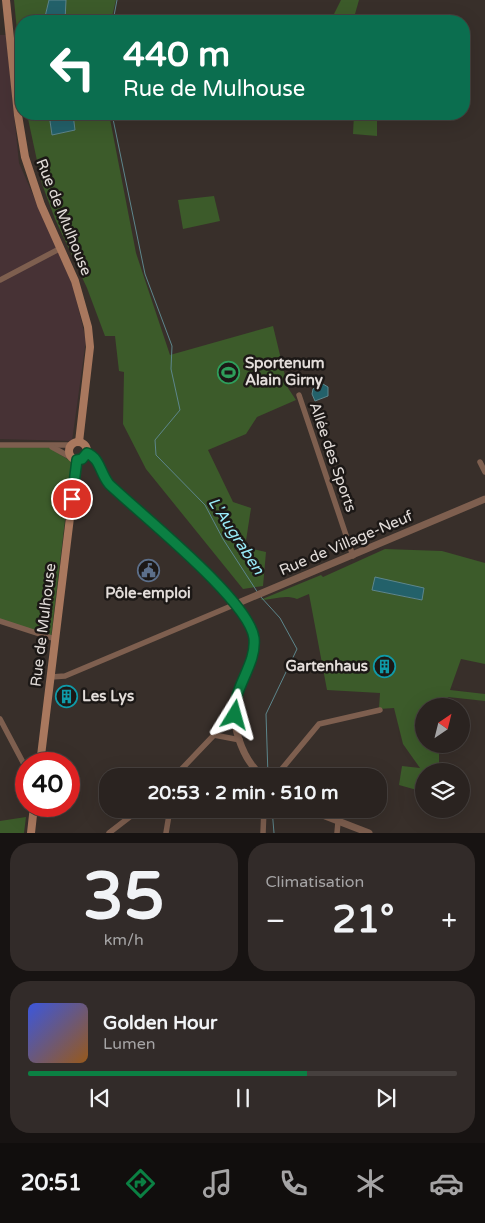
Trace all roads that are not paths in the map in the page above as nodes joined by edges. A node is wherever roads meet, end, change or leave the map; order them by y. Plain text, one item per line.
1 (6, 0) edge
2 (15, 87) edge
3 (19, 120) edge
4 (60, 248) junction
5 (0, 280) edge
6 (299, 395) dead end
7 (75, 444) junction
8 (0, 445) edge
9 (45, 446) junction
10 (87, 453) junction
11 (74, 459) junction
12 (480, 462) dead end
13 (485, 472) edge
14 (485, 499) edge
15 (353, 556) junction
16 (236, 604) junction
17 (0, 621) edge
18 (55, 639) junction
19 (50, 677) junction
20 (236, 696) junction
21 (234, 709) junction
22 (380, 710) dead end
23 (224, 714) junction
24 (0, 719) edge
25 (214, 735) junction
26 (240, 740) junction
27 (18, 752) edge
28 (41, 752) edge
29 (183, 768) edge
30 (253, 768) edge
31 (283, 768) edge
32 (33, 817) edge
33 (128, 818) edge
34 (168, 818) edge
35 (264, 818) edge
36 (328, 818) edge
37 (338, 822) junction
38 (31, 833) edge
39 (109, 833) edge
40 (166, 833) edge
41 (263, 833) edge
42 (337, 833) edge
43 (369, 833) edge

1 - 2 main road, Rue de Mulhouse
3 - 4 main road, Rue de Mulhouse
4 - 5 street
4 - 7 main road, Rue de Mulhouse
6 - 15 street, Allée des Sports
7 - 9 street
7 - 10 main road
7 - 11 main road
8 - 9 street
9 - 11 street
10 - 11 main road
10 - 16 street
11 - 18 main road, Rue de Mulhouse
12 - 13 street
14 - 15 street, Rue de Village-Neuf
15 - 16 street, Rue de Village-Neuf
16 - 19 street, Rue de Village-Neuf
16 - 20 street
17 - 18 street
18 - 19 main road, Rue de Mulhouse
19 - 28 main road, Rue de Mulhouse
20 - 21 street
20 - 23 street
21 - 23 street
21 - 26 street
22 - 31 street
23 - 25 street
24 - 27 street
25 - 26 street
25 - 29 street
26 - 30 street
32 - 38 main road
33 - 39 street
34 - 40 street
35 - 41 street
36 - 37 street
37 - 42 street
37 - 43 street

